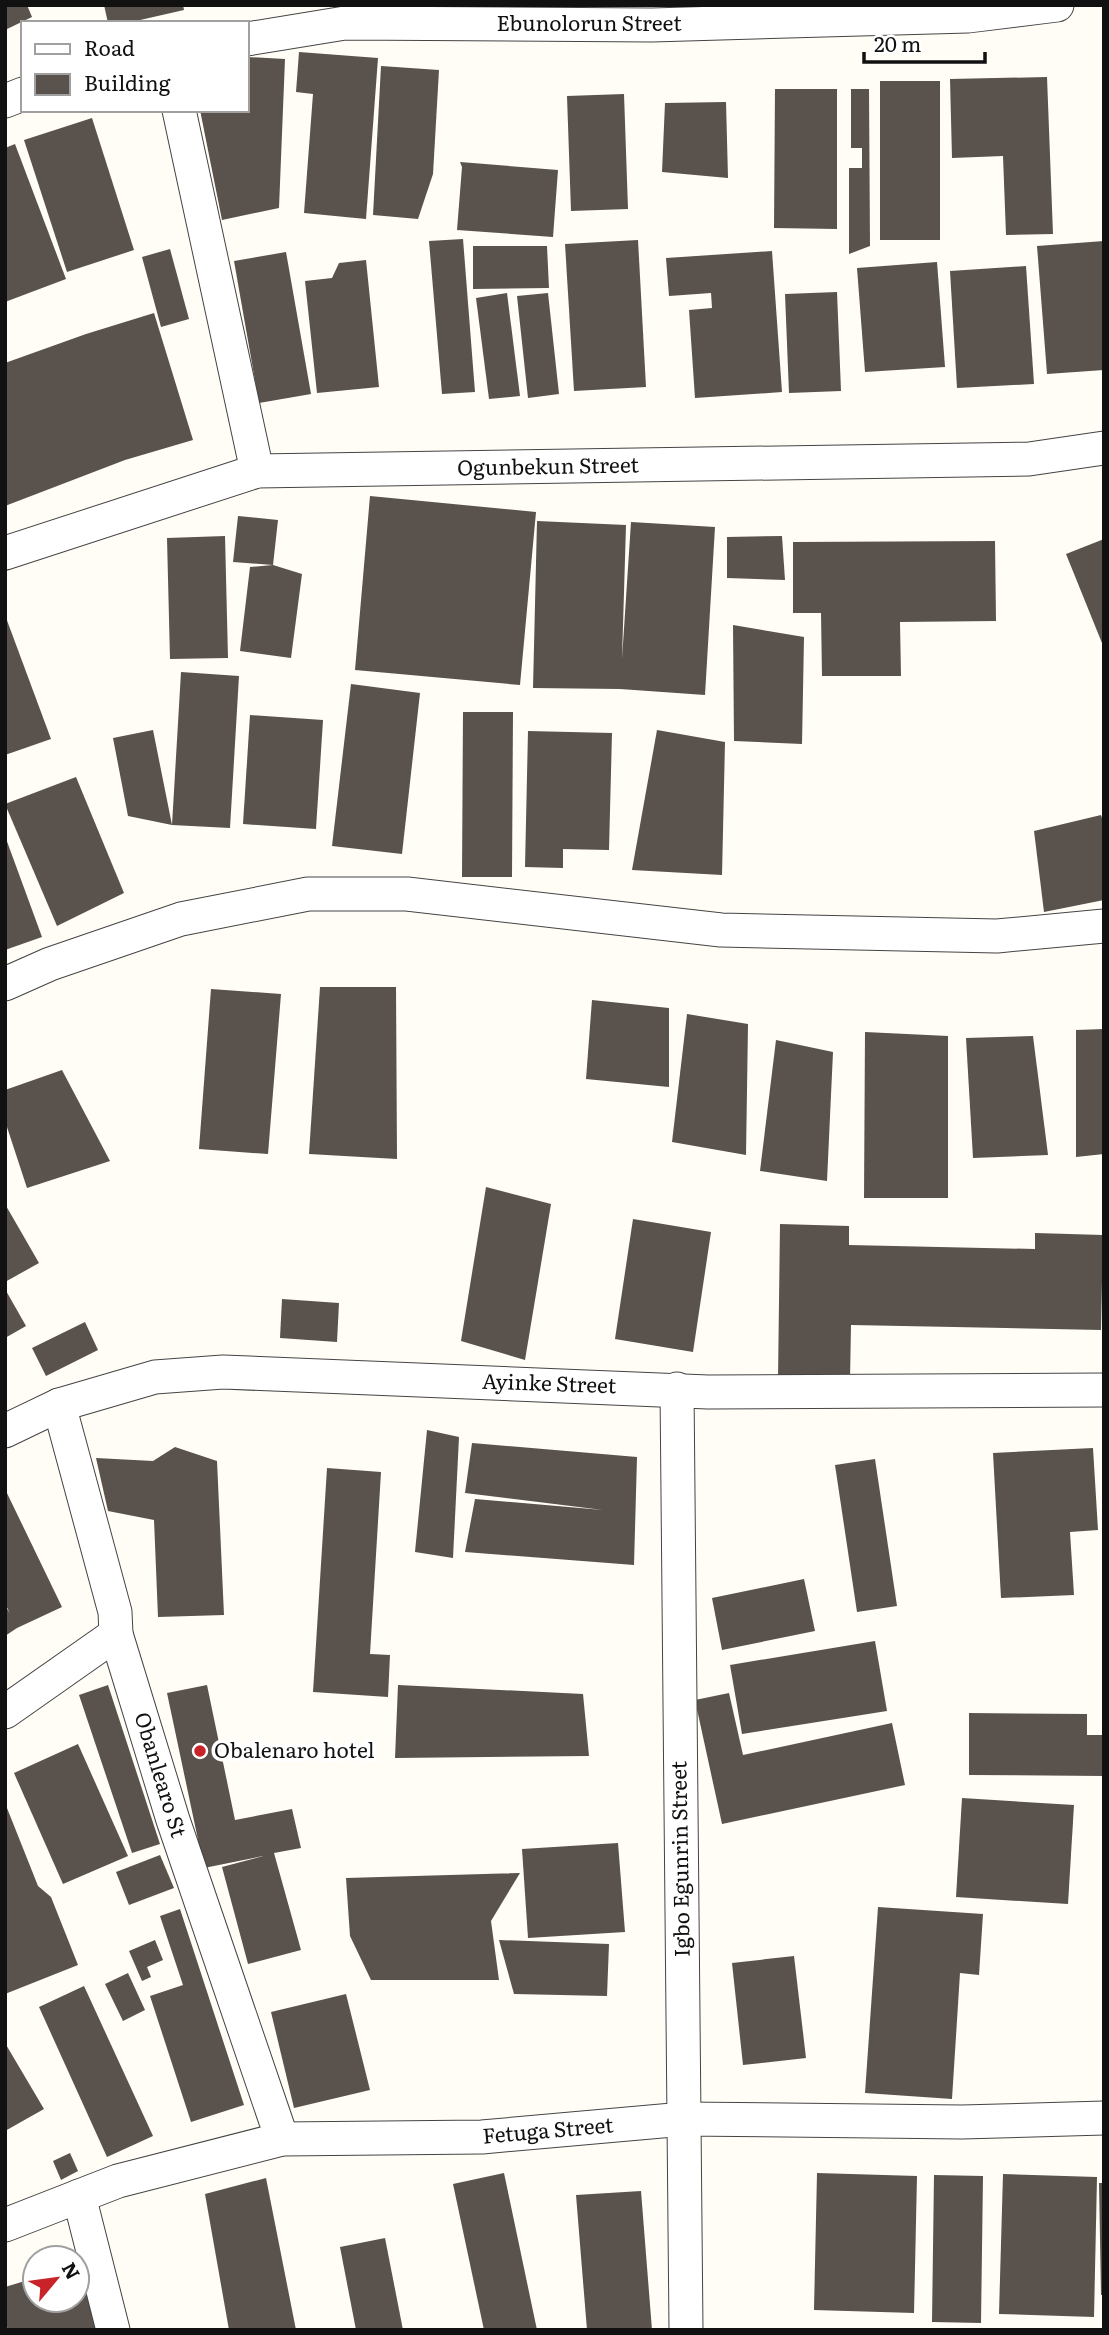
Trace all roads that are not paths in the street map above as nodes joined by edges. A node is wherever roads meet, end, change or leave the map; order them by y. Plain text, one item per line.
1 (1057, 5) edge
2 (344, 14) edge
3 (248, 39) edge
4 (179, 112) edge
5 (1104, 448) edge
6 (257, 471) junction
7 (5, 553) edge
8 (1104, 926) edge
9 (5, 984) edge
10 (677, 1389) junction
11 (1104, 1390) edge
12 (59, 1405) junction
13 (5, 1431) edge
14 (116, 1634) junction
15 (5, 1712) edge
16 (1104, 2118) edge
17 (684, 2119) junction
18 (282, 2139) junction
19 (79, 2196) junction
20 (5, 2225) edge
21 (113, 2330) edge
22 (686, 2330) edge

1 - 2 street, Ebunolorun Street
2 - 3 street, Ebunolorun Street
4 - 6 street
5 - 6 street, Ogunbekun Street
6 - 7 street, Ogunbekun Street
8 - 9 street
10 - 11 street, Ayinke Street
10 - 12 street, Ayinke Street
10 - 17 street, Igbo Egunrin Street
12 - 13 street, Ayinke Street
12 - 14 street, Obanlearo St
14 - 15 street
14 - 18 street, Obanlearo St
16 - 17 street, Fetuga Street
17 - 18 street, Fetuga Street
17 - 22 street, Igbo Egunrin Street
18 - 19 street, Fetuga Street
19 - 20 street, Fetuga Street
19 - 21 street

